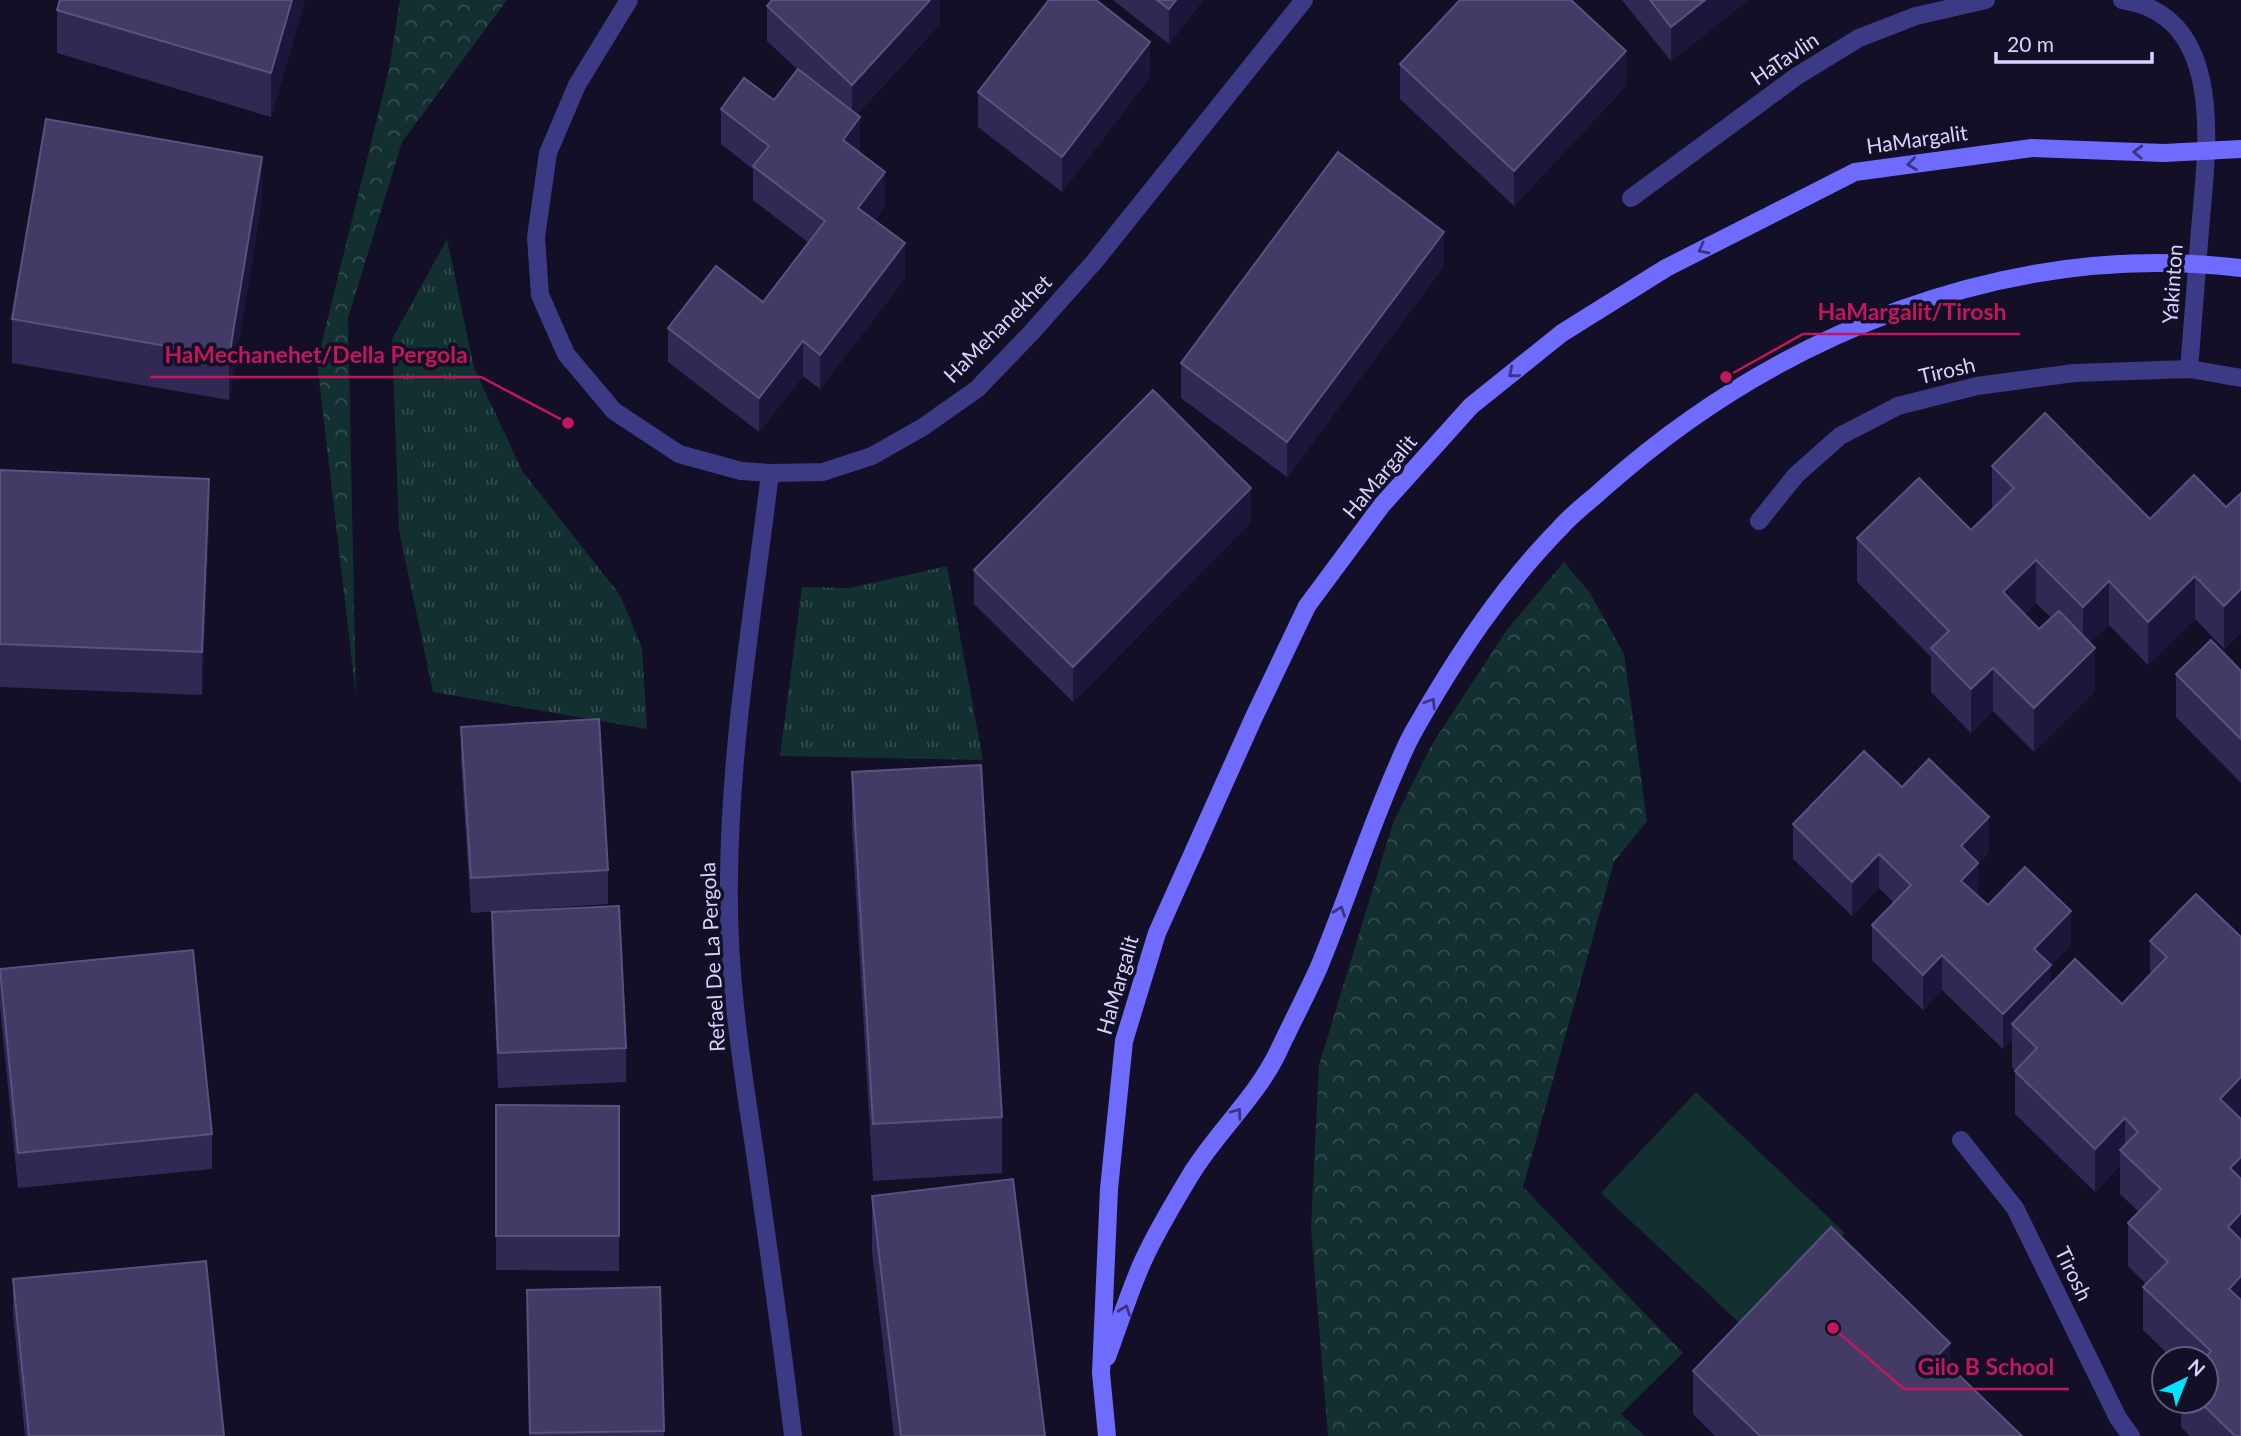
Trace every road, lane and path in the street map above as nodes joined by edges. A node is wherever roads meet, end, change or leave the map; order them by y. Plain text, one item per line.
1 (629, 0) edge
2 (1304, 0) edge
3 (1986, 0) edge
4 (2122, 0) edge
5 (2206, 149) junction
6 (2241, 149) edge
7 (1631, 198) dead end
8 (2197, 262) junction
9 (2241, 268) edge
10 (2189, 369) junction
11 (2241, 378) edge
12 (770, 473) junction
13 (1759, 522) dead end
14 (1961, 1140) dead end
15 (1101, 1374) junction
16 (793, 1436) edge
17 (1107, 1436) edge
18 (2131, 1436) edge

1 - 12 street, HaMehanekhet
2 - 12 street, HaMehanekhet
3 - 7 street, HaTavlin
4 - 5 street
5 - 6 street, HaMargalit
5 - 8 street, Yakinton
5 -> 15 street, HaMargalit
8 - 9 street, HaMargalit
8 - 10 street, Yakinton
15 -> 8 street, HaMargalit
10 - 11 street
10 - 13 street, Tirosh
12 - 16 street, Refael De La Pergola
14 - 18 street, Tirosh
15 - 17 street, HaMargalit

